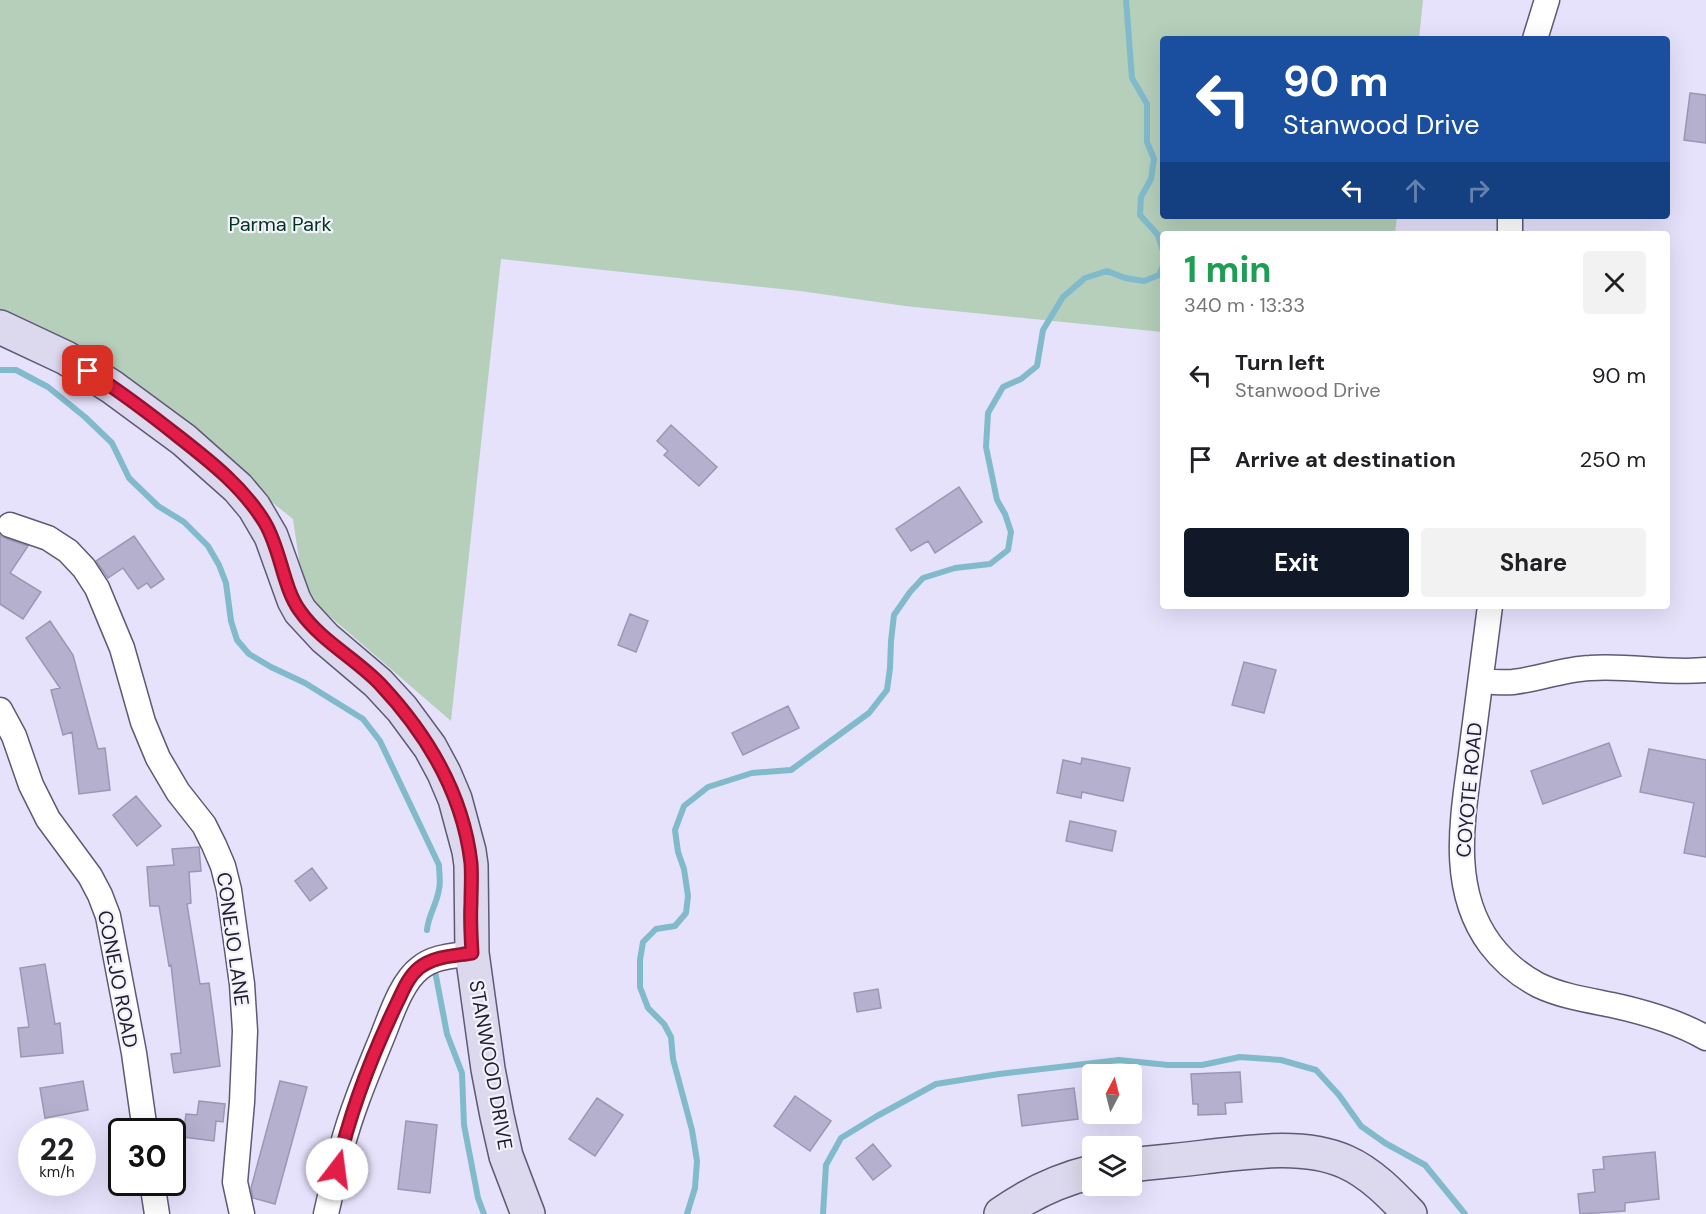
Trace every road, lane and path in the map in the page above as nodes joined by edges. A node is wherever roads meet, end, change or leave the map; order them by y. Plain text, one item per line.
1 (1547, 0) edge
2 (1536, 36) edge
3 (0, 327) edge
4 (10, 525) dead end
5 (1490, 609) edge
6 (1706, 670) edge
7 (1481, 681) junction
8 (0, 710) edge
9 (472, 953) junction
10 (1706, 1038) edge
11 (143, 1118) edge
12 (1142, 1165) edge
13 (1082, 1175) edge
14 (154, 1196) edge
15 (1005, 1212) edge
16 (157, 1214) edge
17 (242, 1214) edge
18 (326, 1214) edge
19 (528, 1214) edge
20 (1410, 1214) edge

1 - 2 street
3 - 9 main road, STANWOOD DRIVE
4 - 17 street, CONEJO LANE
5 - 7 street, COYOTE ROAD
6 - 7 street
7 - 10 street, COYOTE ROAD
8 - 11 street, CONEJO ROAD
9 - 18 street
9 - 19 main road, STANWOOD DRIVE
12 - 20 main road
13 - 15 main road
14 - 16 street

